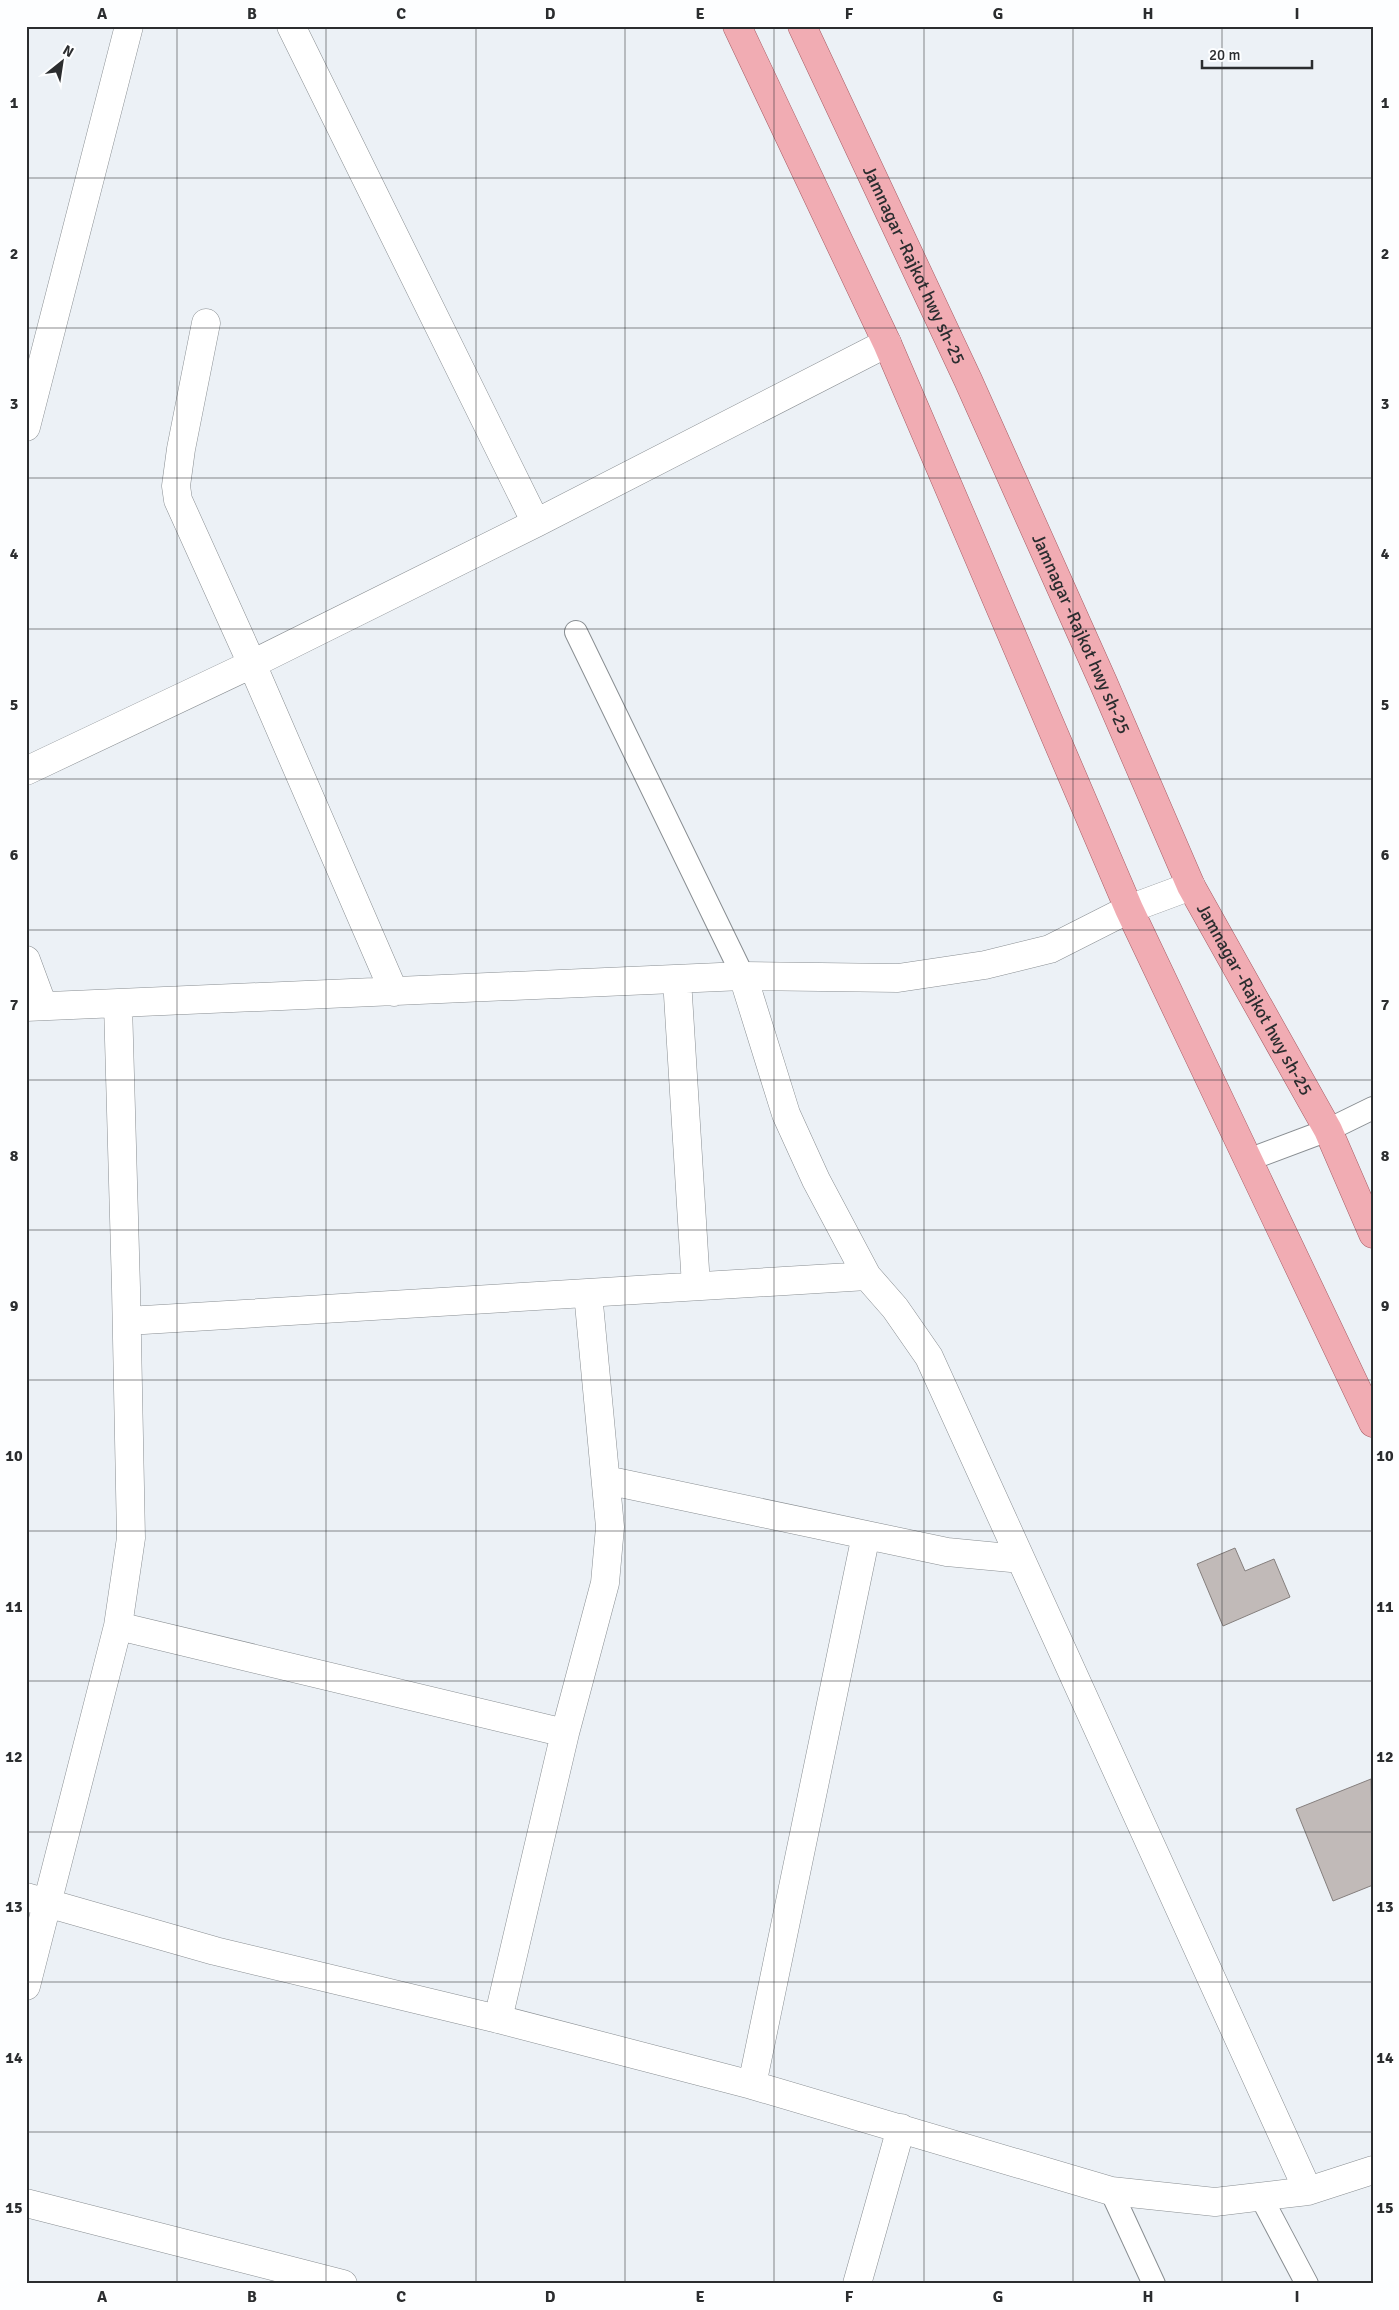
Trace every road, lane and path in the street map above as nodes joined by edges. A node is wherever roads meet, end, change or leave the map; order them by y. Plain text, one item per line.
1 (129, 26) edge
2 (291, 26) edge
3 (738, 26) edge
4 (802, 26) edge
5 (206, 323) dead end
6 (887, 343) junction
7 (26, 427) edge
8 (536, 523) junction
9 (576, 632) dead end
10 (252, 664) junction
11 (26, 771) edge
12 (1191, 886) junction
13 (1129, 909) junction
14 (26, 960) edge
15 (743, 976) junction
16 (677, 979) junction
17 (394, 992) junction
18 (118, 1004) junction
19 (34, 1006) edge
20 (1373, 1108) edge
21 (1328, 1130) junction
22 (1248, 1160) junction
23 (1373, 1234) edge
24 (867, 1276) junction
25 (696, 1286) junction
26 (588, 1293) junction
27 (127, 1321) junction
28 (1373, 1423) edge
29 (606, 1480) junction
30 (866, 1535) junction
31 (1020, 1559) junction
32 (118, 1626) junction
33 (565, 1732) junction
34 (37, 1900) edge
35 (26, 1986) edge
36 (498, 2019) junction
37 (752, 2085) junction
38 (901, 2128) junction
39 (1373, 2170) edge
40 (1111, 2191) junction
41 (1308, 2191) junction
42 (1261, 2197) junction
43 (26, 2203) edge
44 (343, 2284) edge
45 (857, 2284) edge
46 (1154, 2284) edge
47 (1307, 2284) edge

1 - 7 street
2 - 8 street
3 - 6 main road
4 - 12 main road, Jamnagar -Rajkot hwy sh-25
5 - 10 street
6 - 8 street
6 - 13 main road
8 - 10 street
9 - 15 lane
10 - 11 street
10 - 17 street
12 - 13 street
12 - 21 main road, Jamnagar -Rajkot hwy sh-25
13 - 15 street
13 - 22 main road
14 - 19 street
15 - 16 street
15 - 24 street
16 - 17 street
16 - 25 street
17 - 18 street
18 - 19 street
18 - 27 street
20 - 21 lane
21 - 22 lane
21 - 23 main road, Jamnagar -Rajkot hwy sh-25
22 - 28 main road
24 - 25 street
24 - 31 street
25 - 26 street
26 - 27 street
26 - 29 street
27 - 32 street
29 - 30 street
29 - 33 street
30 - 31 street
30 - 37 street
31 - 41 street
32 - 33 street
32 - 34 street
33 - 36 street
34 - 35 street
34 - 36 street
36 - 37 street
37 - 38 street
38 - 40 street
38 - 45 street
39 - 41 street
40 - 42 street
40 - 46 lane
41 - 42 street
42 - 47 lane
43 - 44 street

